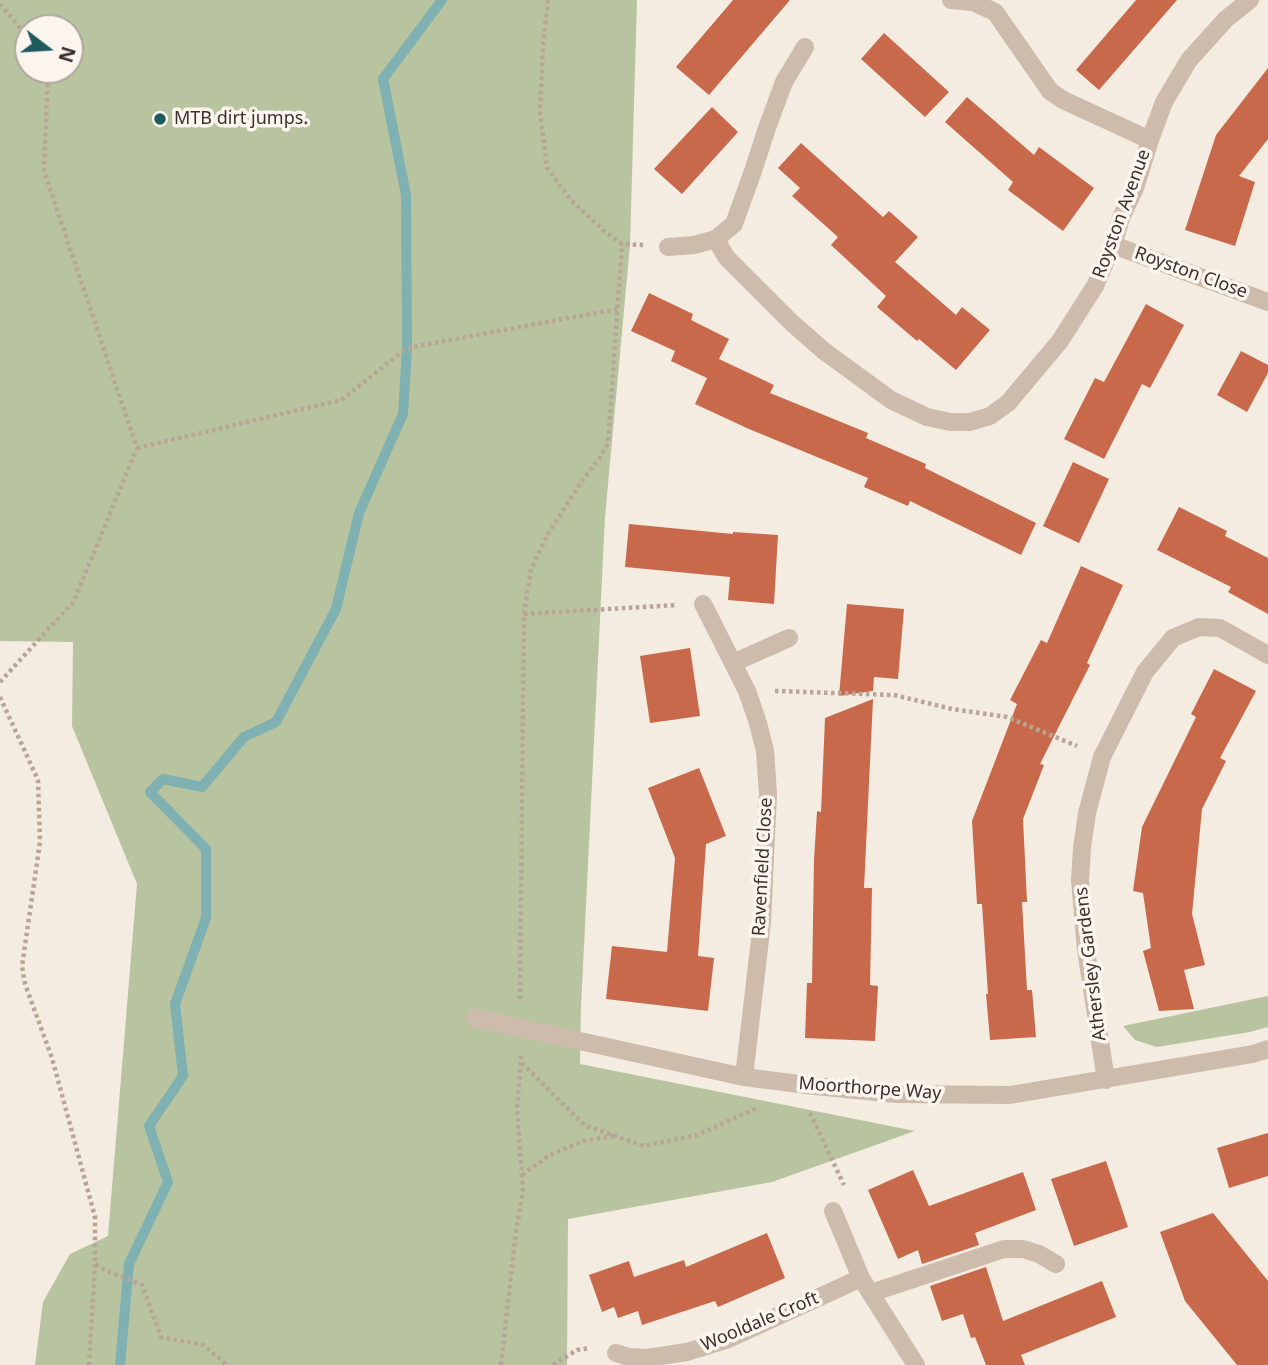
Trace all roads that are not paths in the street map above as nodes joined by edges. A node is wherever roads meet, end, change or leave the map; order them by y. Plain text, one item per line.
1 (951, 0) edge
2 (1250, 0) edge
3 (805, 47) dead end
4 (1150, 140) junction
5 (716, 239) junction
6 (1113, 245) junction
7 (668, 247) dead end
8 (1268, 302) edge
9 (703, 604) road end
10 (789, 638) dead end
11 (1268, 655) edge
12 (733, 663) junction
13 (475, 1018) dead end
14 (1268, 1049) edge
15 (744, 1077) junction
16 (1106, 1080) junction
17 (833, 1211) road end
18 (1056, 1264) dead end
19 (866, 1285) junction
20 (616, 1353) road end
21 (916, 1365) edge

1 - 4 street
2 - 4 street, Royston Avenue
3 - 5 street
4 - 6 street, Royston Avenue
5 - 6 street, Royston Avenue
5 - 7 street
6 - 8 street, Royston Close
9 - 12 street, Ravenfield Close
10 - 12 street
11 - 16 street, Athersley Gardens
12 - 15 street, Ravenfield Close
13 - 15 street, Moorthorpe Way
14 - 16 street, Moorthorpe Way
15 - 16 street, Moorthorpe Way
17 - 19 street
18 - 19 street, Wooldale Croft
19 - 20 street, Wooldale Croft
19 - 21 street

